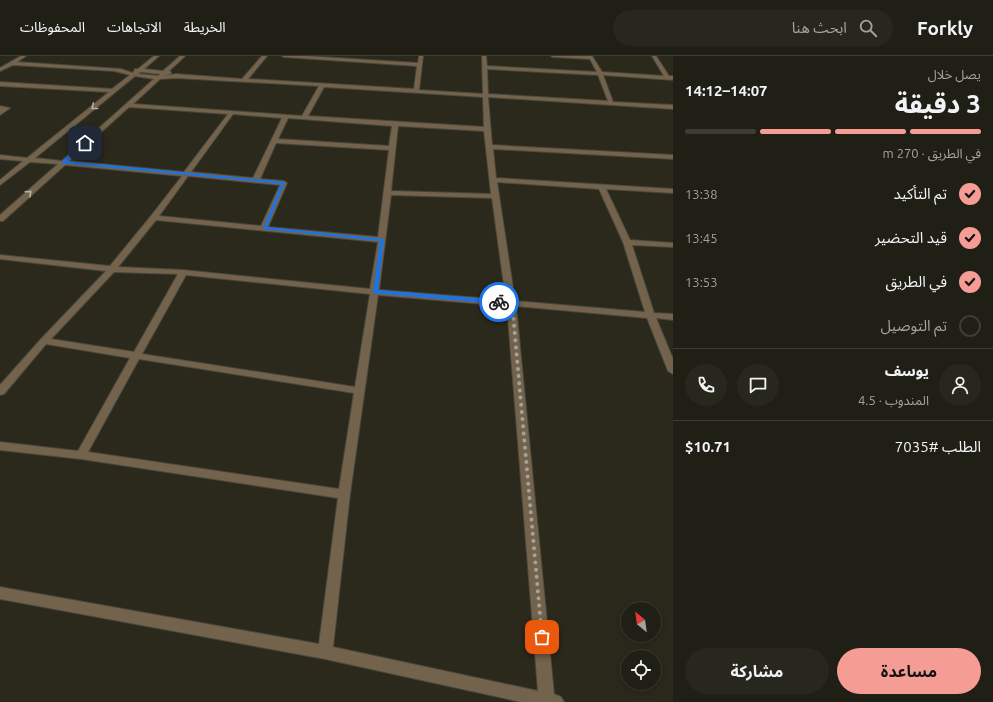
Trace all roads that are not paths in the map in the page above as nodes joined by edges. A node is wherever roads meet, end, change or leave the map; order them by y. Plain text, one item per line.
1 (24, 56) edge
2 (157, 56) edge
3 (184, 56) edge
4 (265, 56) edge
5 (284, 56) edge
6 (421, 56) edge
7 (484, 56) edge
8 (553, 56) edge
9 (654, 56) edge
10 (591, 57) edge
11 (355, 58) edge
12 (11, 63) junction
13 (419, 65) junction
14 (484, 67) junction
15 (0, 70) edge
16 (116, 70) junction
17 (140, 70) junction
18 (166, 72) junction
19 (600, 73) junction
20 (132, 76) junction
21 (176, 76) junction
22 (670, 77) edge
23 (158, 79) junction
24 (243, 81) junction
25 (0, 84) edge
26 (322, 86) junction
27 (113, 91) junction
28 (416, 91) junction
29 (486, 95) junction
30 (611, 103) junction
31 (129, 105) junction
32 (673, 107) edge
33 (0, 108) edge
34 (0, 113) edge
35 (231, 113) junction
36 (286, 116) junction
37 (304, 118) junction
38 (395, 124) junction
39 (487, 129) junction
40 (274, 141) junction
41 (489, 146) junction
42 (394, 148) junction
43 (0, 157) edge
44 (673, 157) edge
45 (30, 159) junction
46 (64, 162) junction
47 (184, 175) junction
48 (256, 180) junction
49 (494, 180) junction
50 (0, 183) edge
51 (602, 187) junction
52 (673, 191) edge
53 (388, 193) junction
54 (495, 196) junction
55 (154, 218) junction
56 (0, 219) edge
57 (264, 228) junction
58 (382, 240) junction
59 (628, 242) junction
60 (673, 245) edge
61 (0, 257) edge
62 (112, 269) junction
63 (183, 272) junction
64 (375, 292) junction
65 (512, 303) junction
66 (651, 316) junction
67 (673, 317) edge
68 (44, 341) junction
69 (138, 355) junction
70 (673, 371) edge
71 (360, 391) junction
72 (0, 392) edge
73 (0, 446) edge
74 (81, 455) junction
75 (344, 494) junction
76 (0, 593) edge
77 (325, 652) junction
78 (550, 701) edge

1 - 12 street
2 - 17 street
3 - 18 street
4 - 24 street
5 - 11 street
6 - 13 street
7 - 14 street
8 - 10 street
9 - 22 street
10 - 19 street
11 - 13 street
12 - 15 street
12 - 16 street
13 - 28 street
14 - 19 street
14 - 29 street
16 - 17 street
16 - 20 street
17 - 18 street
17 - 20 street
18 - 21 street
18 - 23 street
19 - 22 street
19 - 30 street
20 - 23 street
20 - 27 street
21 - 23 street
21 - 24 street
23 - 31 street
24 - 26 street
25 - 27 street
26 - 28 street
26 - 37 street
27 -> 45 street
28 - 29 street
29 - 30 street
29 - 39 street
30 - 32 street
31 - 35 street
31 - 46 street
33 - 34 street
35 - 36 street
35 - 47 street
36 - 37 street
36 - 40 street
37 - 38 street
38 - 39 street
38 - 42 street
39 - 41 street
40 - 42 street
40 - 48 street
41 - 44 street
41 - 49 street
42 - 53 street
43 - 45 street
45 - 46 street
45 - 50 street
46 - 47 street
56 -> 46 street
47 - 48 street
47 - 55 street
48 - 57 street
49 - 51 street
49 - 54 street
51 - 52 street
51 - 59 street
53 - 54 street
53 - 58 street
54 - 65 street
55 - 57 street
55 - 62 street
57 - 58 street
58 - 64 street
59 - 60 street
59 - 66 street
61 - 62 street
62 - 63 street
62 - 68 street
63 - 64 street
63 - 69 street
64 - 65 street
64 - 71 street
65 - 66 street
65 - 78 street
66 - 67 street
66 - 70 street
68 - 69 street
68 - 72 street
69 - 71 street
69 - 74 street
71 - 75 street
73 - 74 street
74 - 75 street
75 - 77 street
76 - 77 street
77 - 78 street

